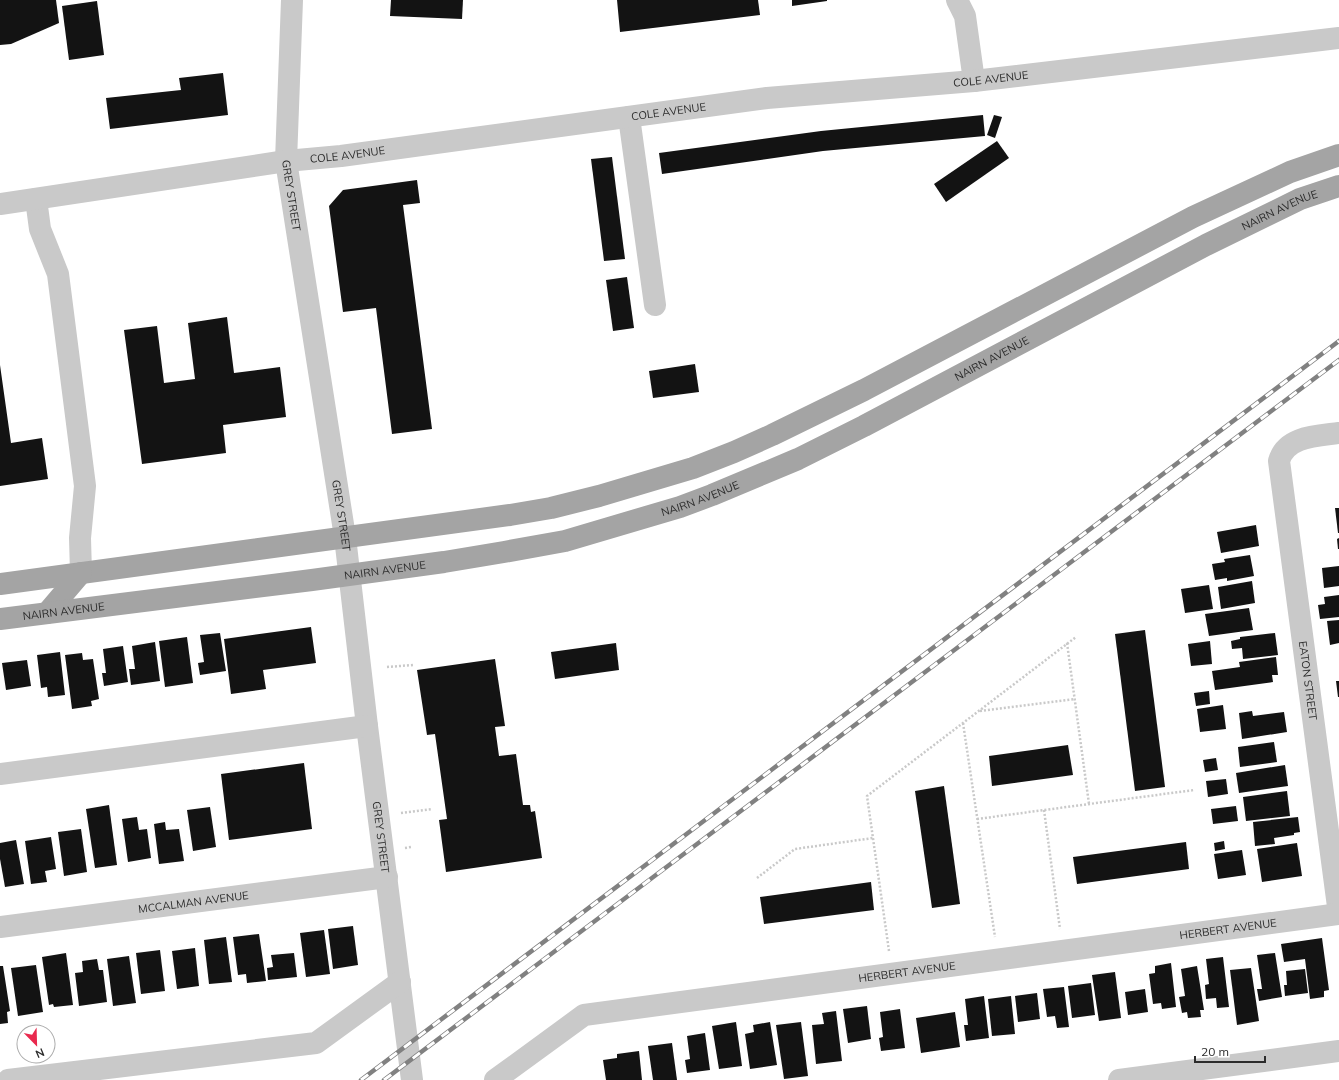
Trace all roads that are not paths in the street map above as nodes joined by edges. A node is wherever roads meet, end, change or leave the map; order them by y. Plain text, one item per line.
1 (292, 0) edge
2 (957, 0) edge
3 (1339, 38) edge
4 (974, 81) junction
5 (628, 117) junction
6 (1339, 155) edge
7 (286, 162) junction
8 (1339, 186) edge
9 (36, 199) junction
10 (0, 204) edge
11 (655, 305) dead end
12 (1339, 433) edge
13 (345, 537) junction
14 (81, 573) junction
15 (349, 575) junction
16 (0, 584) edge
17 (47, 613) junction
18 (0, 619) edge
19 (367, 726) junction
20 (0, 774) edge
21 (387, 877) junction
22 (1339, 914) edge
23 (0, 926) edge
24 (400, 982) junction
25 (1339, 1051) edge
26 (8, 1080) edge
27 (412, 1080) edge
28 (495, 1080) edge
29 (1119, 1080) edge

1 - 7 street, GREY STREET
2 - 4 street
3 - 4 street, COLE AVENUE
4 - 5 street, COLE AVENUE
5 - 7 street, COLE AVENUE
5 - 11 street
6 - 13 main road
7 - 9 street, COLE AVENUE
7 - 13 street, GREY STREET
8 - 15 main road, NAIRN AVENUE
9 - 10 street, COLE AVENUE
9 - 14 street
12 - 22 street, EATON STREET
13 - 14 main road
13 - 15 street, GREY STREET
14 - 16 main road
14 - 17 main road
15 - 17 main road, NAIRN AVENUE
15 - 19 street, GREY STREET
17 - 18 main road, NAIRN AVENUE
19 - 20 street
19 - 21 street, GREY STREET
21 - 23 street, MCCALMAN AVENUE
21 - 24 street, GREY STREET
22 - 28 street, HERBERT AVENUE
24 - 26 street
24 - 27 street, GREY STREET
25 - 29 street

